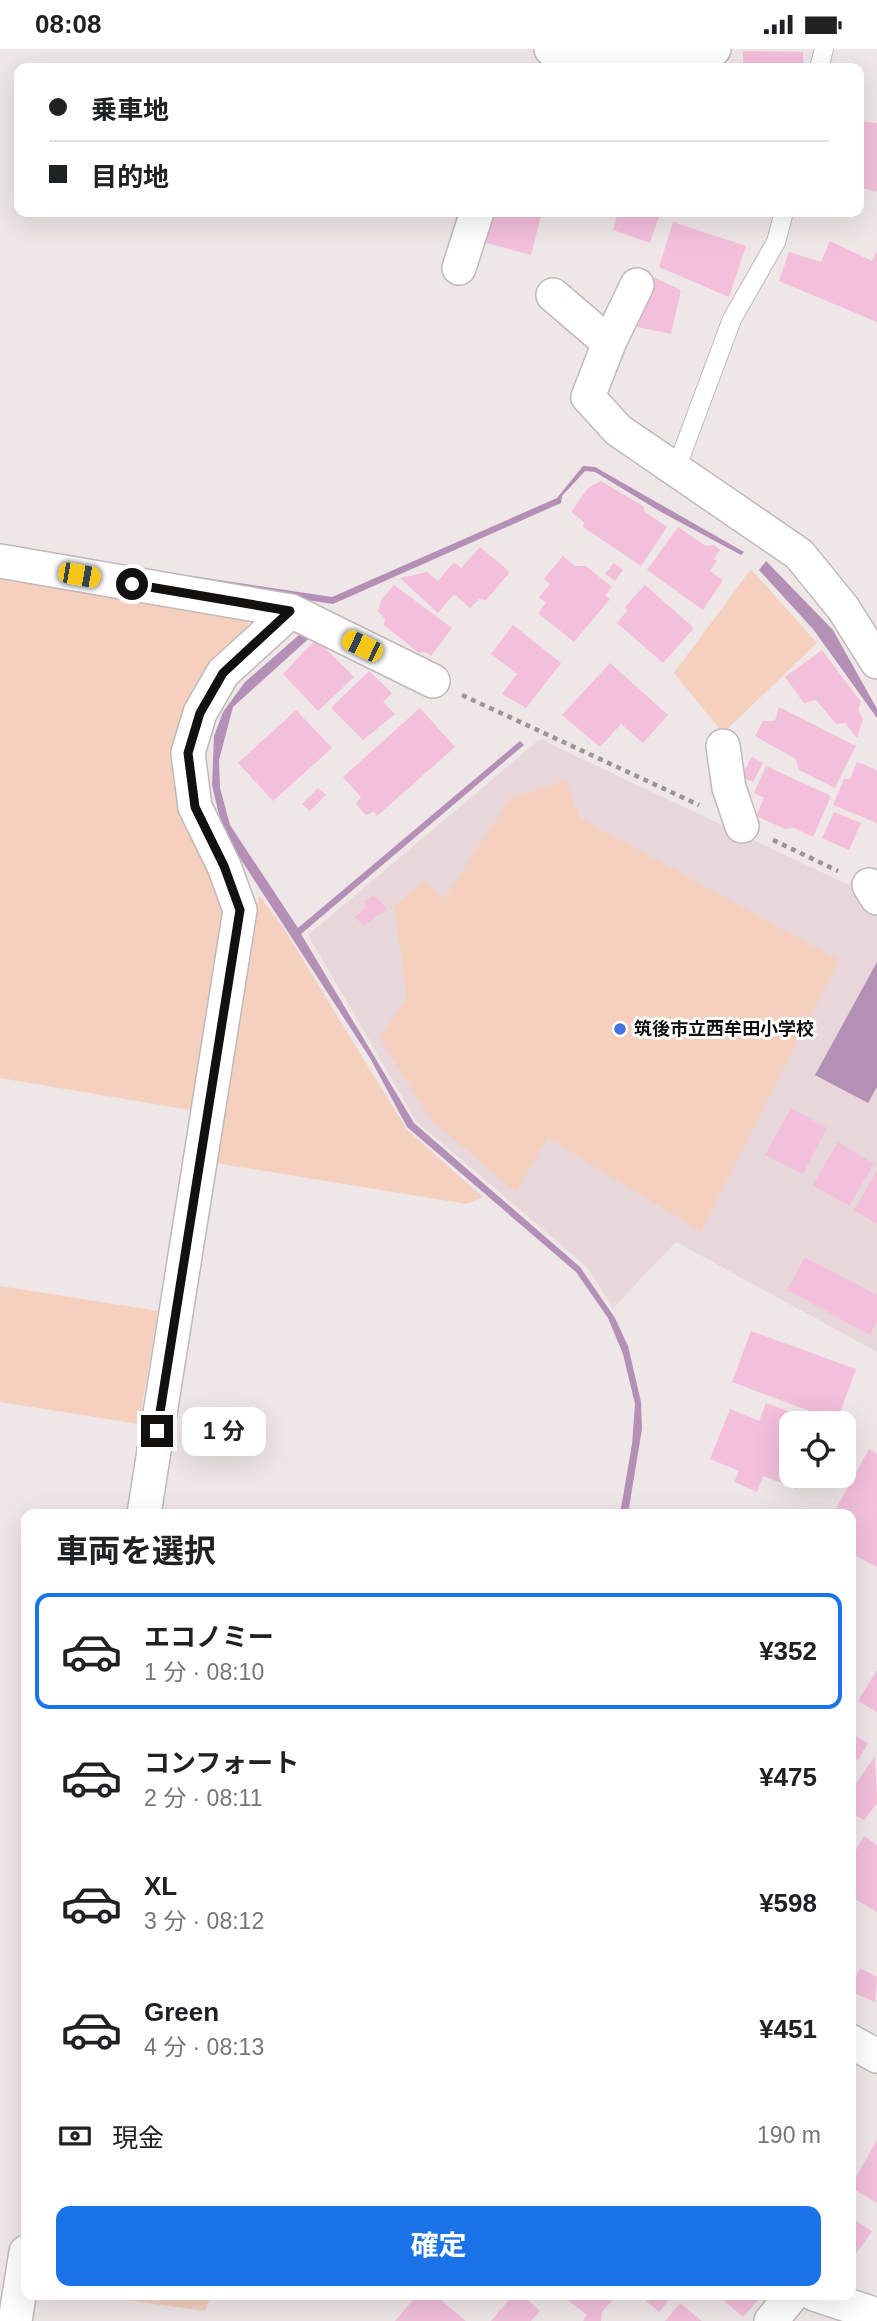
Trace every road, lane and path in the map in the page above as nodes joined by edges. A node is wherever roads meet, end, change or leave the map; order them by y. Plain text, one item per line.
1 (552, 49) edge
2 (714, 49) edge
3 (475, 217) edge
4 (783, 217) edge
5 (459, 268) dead end
6 (637, 285) dead end
7 (553, 295) dead end
8 (608, 343) junction
9 (675, 472) junction
10 (0, 561) edge
11 (290, 611) junction
12 (877, 662) edge
13 (433, 681) joint
14 (723, 746) dead end
15 (742, 826) junction
16 (873, 892) edge
17 (145, 1509) edge
18 (856, 2044) edge
19 (877, 2056) edge
20 (21, 2283) edge
21 (788, 2300) edge
22 (832, 2300) edge
23 (877, 2315) edge
24 (15, 2321) edge
25 (771, 2321) edge

1 - 2 street
3 - 5 street
4 - 9 lane
6 - 8 street
7 - 8 street
8 - 9 street
9 - 12 street
10 - 11 street
11 - 13 street
11 - 17 street
13 - 15 path
14 - 15 street
15 - 16 path
18 - 19 street
20 - 24 street
21 - 25 street
22 - 23 street

